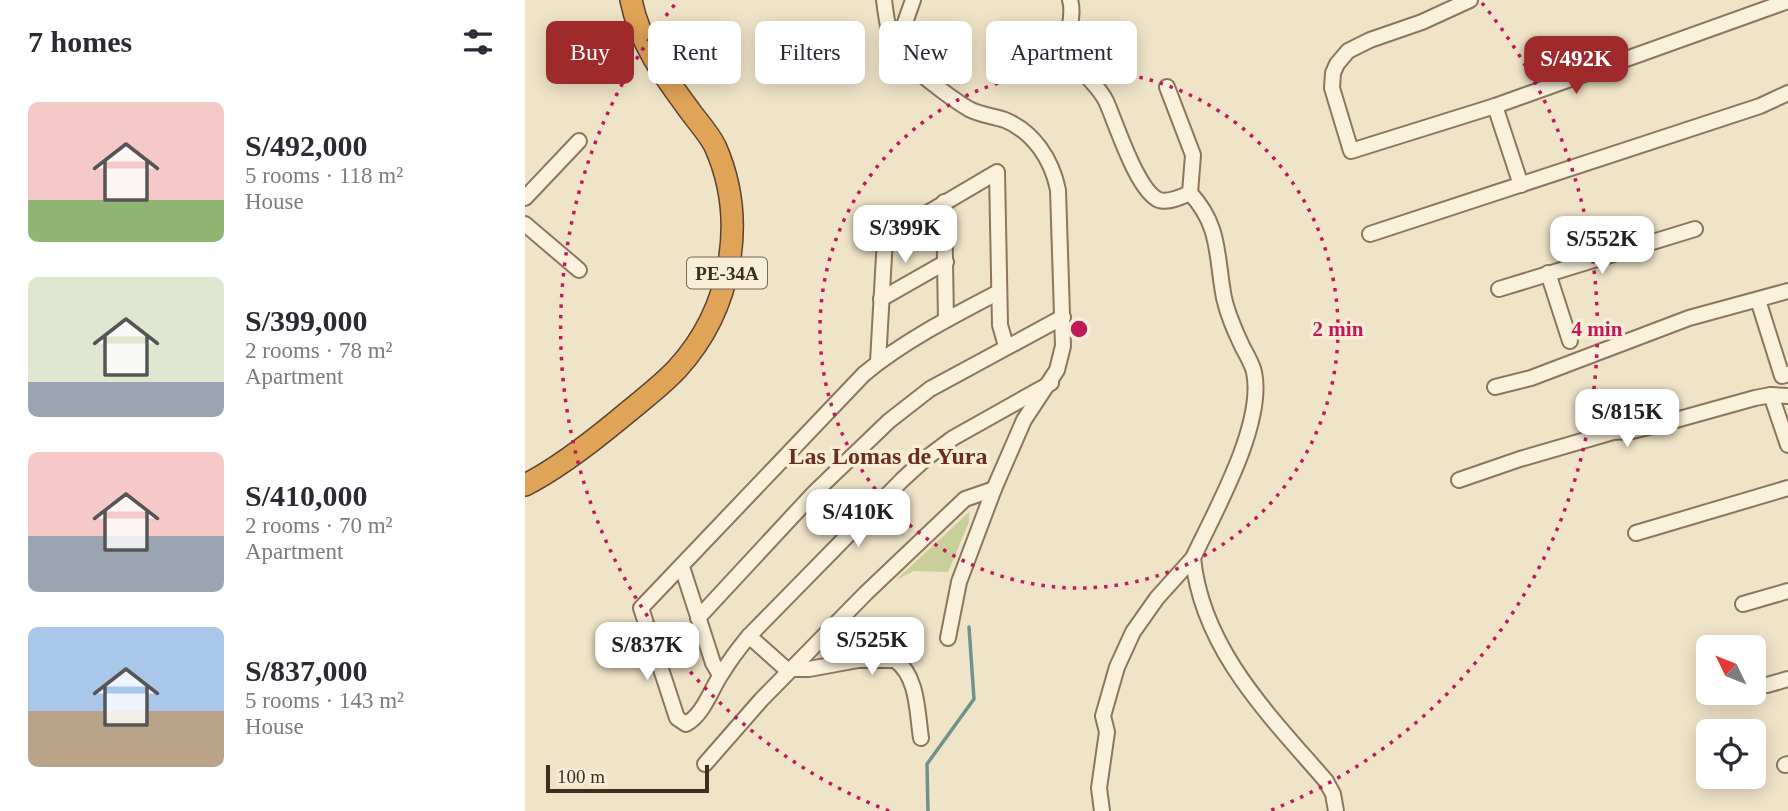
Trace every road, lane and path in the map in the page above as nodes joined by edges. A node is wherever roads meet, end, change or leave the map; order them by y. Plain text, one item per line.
1 (631, 0) edge
2 (884, 0) edge
3 (913, 0) edge
4 (1070, 0) edge
5 (1470, 0) edge
6 (1788, 1) edge
7 (887, 21) edge
8 (906, 21) edge
9 (935, 84) edge
10 (1167, 87) dead end
11 (1788, 93) edge
12 (1495, 106) junction
13 (579, 141) dead end
14 (1521, 185) junction
15 (1190, 193) junction
16 (525, 198) edge
17 (944, 202) junction
18 (525, 224) edge
19 (1695, 229) dead end
20 (1370, 234) dead end
21 (946, 261) junction
22 (579, 270) dead end
23 (1548, 274) junction
24 (1499, 289) dead end
25 (1788, 291) edge
26 (999, 292) junction
27 (881, 299) junction
28 (1758, 300) junction
29 (1063, 317) junction
30 (946, 320) junction
31 (1570, 341) dead end
32 (1006, 346) junction
33 (878, 362) junction
34 (1788, 374) edge
35 (1051, 383) junction
36 (1495, 387) dead end
37 (1771, 395) junction
38 (1788, 396) edge
39 (1788, 444) edge
40 (1459, 480) dead end
41 (525, 485) edge
42 (1788, 488) edge
43 (994, 489) junction
44 (1636, 533) dead end
45 (1193, 558) junction
46 (682, 566) junction
47 (1788, 591) edge
48 (1743, 604) dead end
49 (698, 618) junction
50 (748, 636) junction
51 (948, 638) dead end
52 (791, 668) junction
53 (720, 675) junction
54 (1788, 679) edge
55 (1767, 685) dead end
56 (921, 738) dead end
57 (705, 764) dead end
58 (1101, 811) edge
59 (1336, 811) edge

1 - 41 highway, PE-34A
2 - 7 street
3 - 8 street
4 - 15 street
5 - 12 street
6 - 12 street
9 - 29 street
10 - 15 street
11 - 14 street
12 - 14 street
13 - 16 street
14 - 20 street
15 - 45 street
17 - 21 street
17 - 26 street
17 - 27 street
18 - 22 street
19 - 23 street
21 - 27 street
21 - 30 street
23 - 24 street
23 - 31 street
25 - 28 street
26 - 30 street
26 - 32 street
27 - 33 street
28 - 34 street
28 - 36 street
29 - 32 street
29 - 35 street
30 - 33 street
32 - 49 street
33 - 46 street
35 - 43 street
35 - 50 street
37 - 38 street
37 - 39 street
37 - 40 street
42 - 44 street
43 - 51 street
43 - 52 street
45 - 58 street
45 - 59 street
46 - 49 street
46 - 53 street
47 - 48 street
49 - 53 street
50 - 52 street
50 - 53 street
52 - 56 street
52 - 57 street
54 - 55 street

